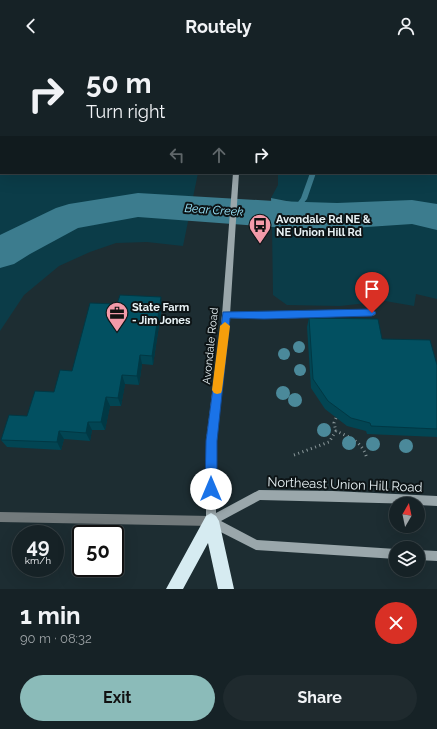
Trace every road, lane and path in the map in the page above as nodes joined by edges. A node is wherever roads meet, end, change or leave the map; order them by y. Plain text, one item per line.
1 (236, 174) edge
2 (372, 313) dead end
3 (226, 315) junction
4 (336, 418) edge
5 (336, 431) junction
6 (294, 455) dead end
7 (367, 458) dead end
8 (437, 501) edge
9 (0, 517) edge
10 (211, 521) junction
11 (389, 554) edge
12 (425, 555) edge
13 (437, 556) edge
14 (174, 589) edge
15 (226, 589) edge

1 - 3 main road, Avondale Road
2 - 3 street
3 - 10 main road, Avondale Road
4 - 5 path
5 - 6 path
5 - 7 path
8 - 10 main road, Northeast Union Hill Road
9 - 10 street, Northeast Union Hill Road
10 - 11 main road, Northeast Union Hill Road
10 - 14 highway
10 - 15 highway
12 - 13 main road

